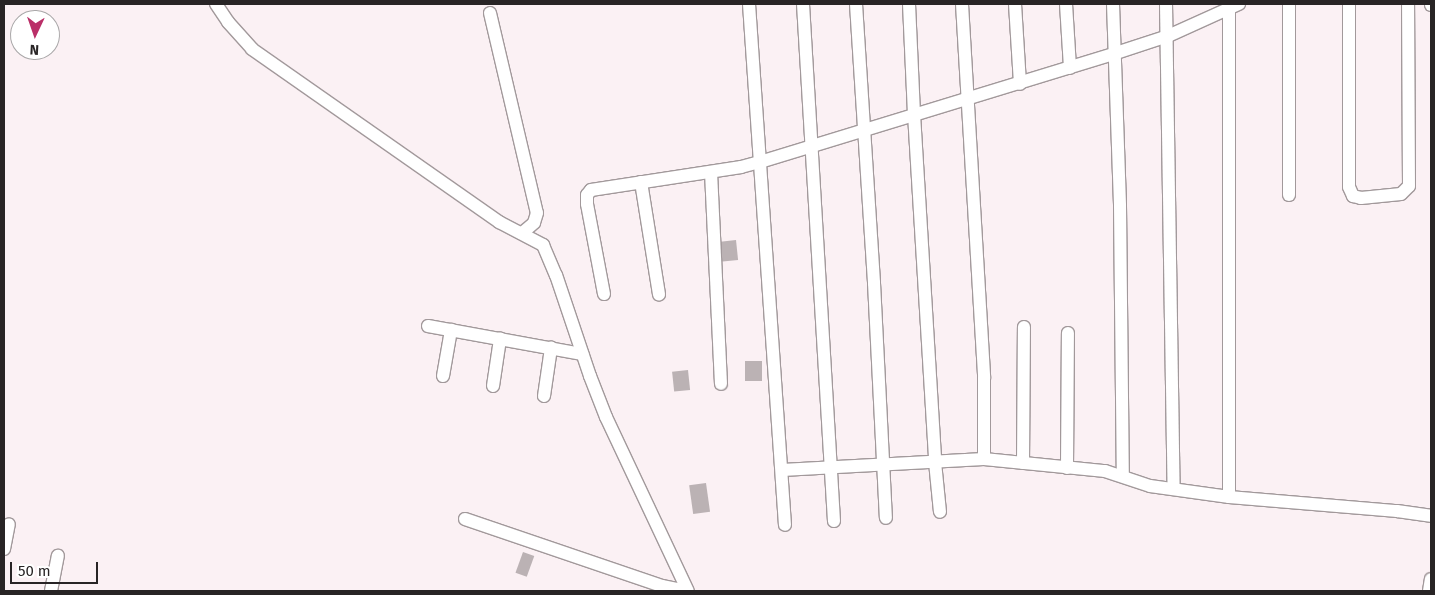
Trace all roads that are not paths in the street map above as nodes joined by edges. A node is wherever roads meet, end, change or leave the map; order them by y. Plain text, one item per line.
1 (216, 4) edge
2 (749, 4) edge
3 (803, 4) edge
4 (856, 4) edge
5 (909, 4) edge
6 (962, 4) edge
7 (1015, 4) edge
8 (1066, 4) edge
9 (1113, 4) edge
10 (1166, 4) edge
11 (1288, 4) edge
12 (1349, 4) edge
13 (1408, 4) edge
14 (1232, 5) edge
15 (490, 13) dead end
16 (1168, 36) junction
17 (1116, 53) junction
18 (1070, 68) junction
19 (1020, 84) junction
20 (966, 98) junction
21 (914, 114) junction
22 (863, 129) junction
23 (812, 146) junction
24 (760, 162) junction
25 (710, 172) junction
26 (641, 182) junction
27 (1289, 195) dead end
28 (522, 233) junction
29 (604, 294) dead end
30 (659, 295) dead end
31 (428, 326) dead end
32 (1024, 327) dead end
33 (451, 330) junction
34 (1068, 333) dead end
35 (500, 339) junction
36 (551, 348) junction
37 (582, 354) junction
38 (443, 376) dead end
39 (721, 384) dead end
40 (493, 386) dead end
41 (544, 396) dead end
42 (984, 459) junction
43 (935, 462) junction
44 (1022, 462) junction
45 (883, 464) junction
46 (832, 467) junction
47 (1067, 468) junction
48 (782, 470) junction
49 (1122, 475) junction
50 (1174, 489) junction
51 (1229, 497) junction
52 (940, 512) dead end
53 (1431, 516) edge
54 (886, 518) dead end
55 (465, 519) dead end
56 (834, 521) dead end
57 (9, 524) dead end
58 (785, 525) dead end
59 (4, 549) edge
60 (58, 556) dead end
61 (1431, 579) edge
62 (51, 591) edge
63 (688, 591) edge
64 (1429, 591) edge

1 - 28 street
2 - 24 street
3 - 23 street
4 - 22 street
5 - 21 street
6 - 20 street
7 - 19 street
8 - 18 street
9 - 17 street
10 - 16 street
11 - 27 street
12 - 13 street
14 - 16 street
14 - 51 street
15 - 28 street
16 - 17 street
16 - 50 street
17 - 18 street
17 - 49 street
18 - 19 street
19 - 20 street
20 - 21 street
20 - 42 street
21 - 22 street
21 - 43 street
22 - 23 street
22 - 45 street
23 - 24 street
23 - 46 street
24 - 25 street
24 - 48 street
25 - 26 street
25 - 39 street
26 - 29 street
26 - 30 street
28 - 37 street
31 - 33 street
32 - 44 street
33 - 35 street
33 - 38 street
34 - 47 street
35 - 36 street
35 - 40 street
36 - 37 street
36 - 41 street
37 - 63 street
42 - 43 street
42 - 44 street
43 - 45 street
43 - 52 street
44 - 47 street
45 - 46 street
45 - 54 street
46 - 48 street
46 - 56 street
47 - 49 street
48 - 58 street
49 - 50 street
50 - 51 street
51 - 53 street
55 - 63 street
57 - 59 street
60 - 62 street
61 - 64 street

